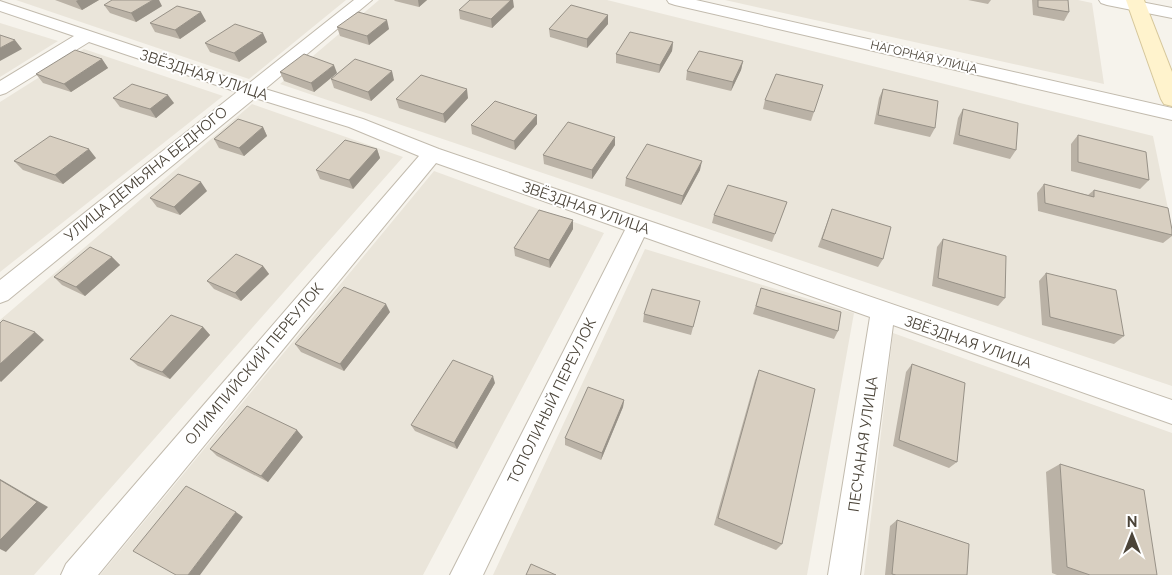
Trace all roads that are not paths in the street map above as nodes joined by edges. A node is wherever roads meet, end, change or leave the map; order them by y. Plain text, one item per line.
1 (364, 0) edge
2 (675, 0) edge
3 (1107, 0) edge
4 (1136, 3) edge
5 (0, 6) edge
6 (1172, 13) edge
7 (86, 36) junction
8 (0, 88) edge
9 (249, 90) junction
10 (1172, 99) edge
11 (1172, 114) edge
12 (432, 154) junction
13 (638, 227) junction
14 (0, 293) edge
15 (883, 312) junction
16 (1172, 412) edge
17 (77, 575) edge
18 (466, 575) edge
19 (844, 575) edge

1 - 9 street, УЛИЦА ДЕМЬЯНА БЕДНОГО
2 - 11 street, НАГОРНАЯ УЛИЦА
3 - 4 street
4 - 6 street
4 - 10 main road
5 - 7 street, ЗВЁЗДНАЯ УЛИЦА
7 - 8 street
7 - 9 street, ЗВЁЗДНАЯ УЛИЦА
9 - 12 street, ЗВЁЗДНАЯ УЛИЦА
9 - 14 street, УЛИЦА ДЕМЬЯНА БЕДНОГО
12 - 13 street, ЗВЁЗДНАЯ УЛИЦА
12 - 17 street, ОЛИМПИЙСКИЙ ПЕРЕУЛОК
13 - 15 street, ЗВЁЗДНАЯ УЛИЦА
13 - 18 street, ТОПОЛИНЫЙ ПЕРЕУЛОК
15 - 16 street, ЗВЁЗДНАЯ УЛИЦА
15 - 19 street, ПЕСЧАНАЯ УЛИЦА

